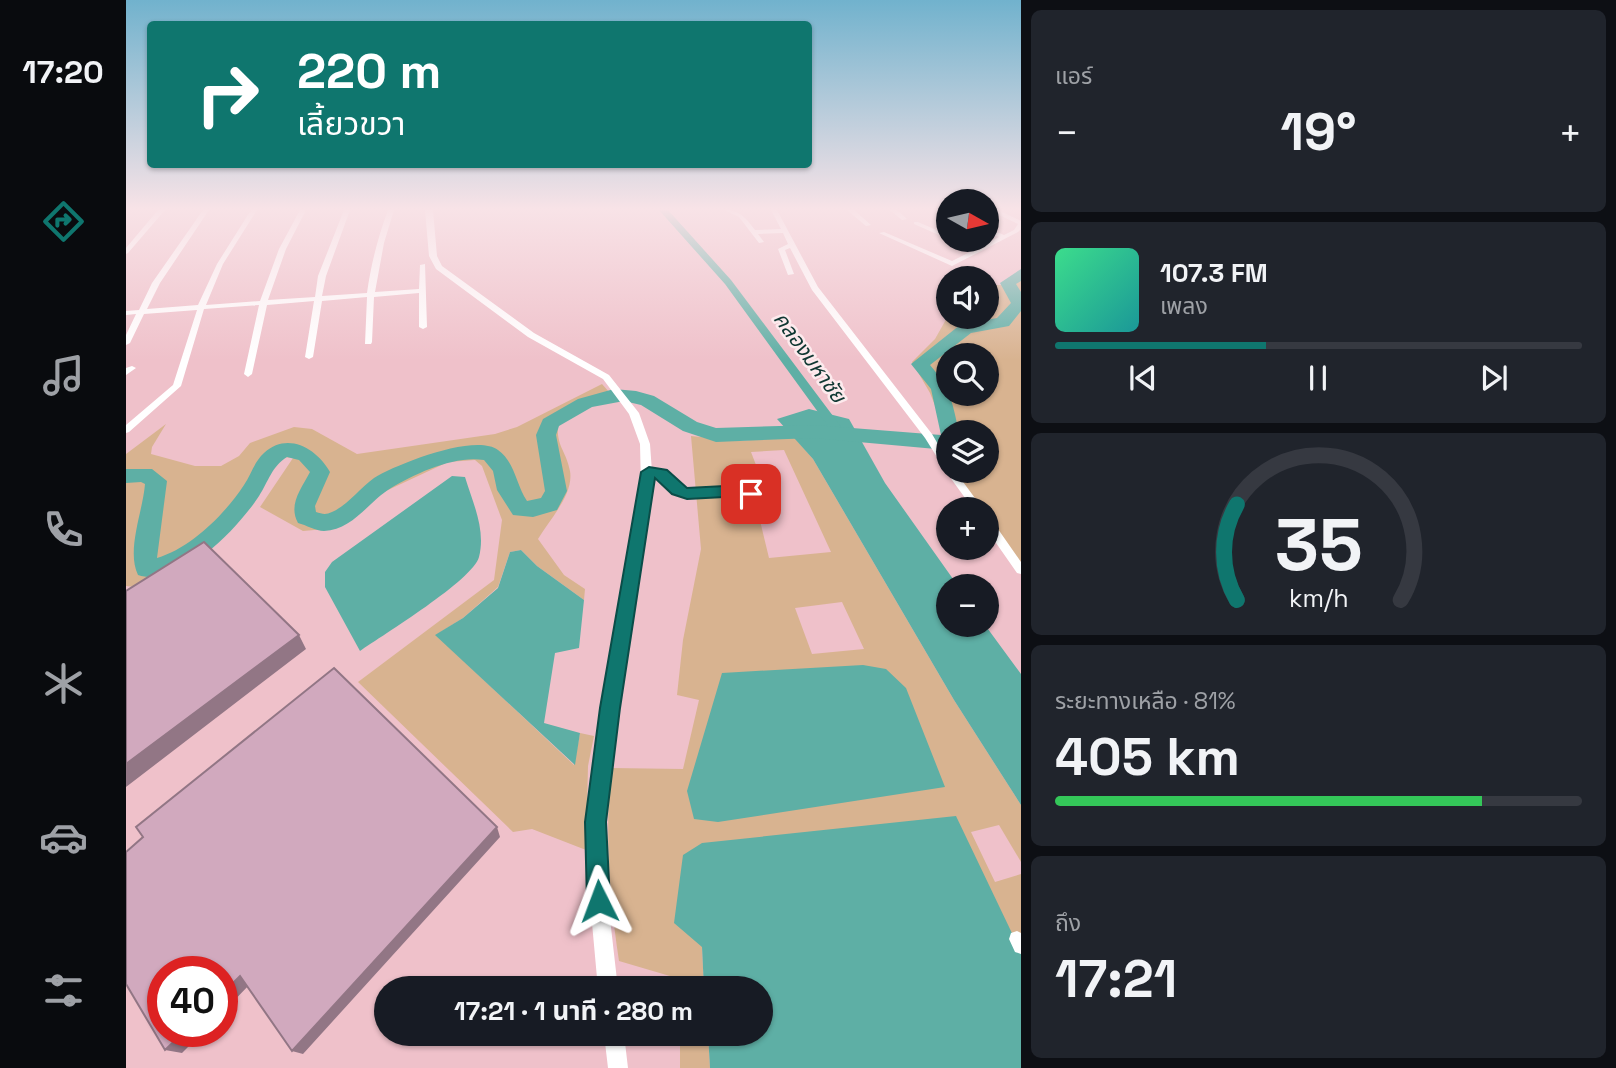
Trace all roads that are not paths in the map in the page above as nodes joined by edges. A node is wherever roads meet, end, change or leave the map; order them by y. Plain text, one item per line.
1 (171, 260) edge
2 (223, 260) edge
3 (277, 260) edge
4 (326, 260) edge
5 (376, 260) edge
6 (435, 260) edge
7 (785, 260) edge
8 (799, 260) edge
9 (943, 260) edge
10 (960, 260) edge
11 (423, 265) dead end
12 (790, 274) dead end
13 (423, 291) junction
14 (370, 295) junction
15 (317, 299) junction
16 (262, 303) junction
17 (201, 307) junction
18 (139, 312) junction
19 (126, 313) edge
20 (424, 327) dead end
21 (368, 342) dead end
22 (126, 343) edge
23 (309, 357) dead end
24 (248, 374) dead end
25 (126, 429) edge
26 (936, 448) edge
27 (649, 472) junction
28 (761, 500) dead end
29 (999, 539) edge
30 (1021, 570) edge
31 (607, 976) edge
32 (615, 1046) edge
33 (618, 1068) edge

1 - 18 street
2 - 17 street
3 - 16 street
4 - 15 street
5 - 14 street
6 - 27 street
7 - 12 street
8 - 26 street
9 - 10 street
11 - 13 street
13 - 14 street
13 - 20 street
14 - 15 street
14 - 21 street
15 - 16 street
15 - 23 street
16 - 17 street
16 - 24 street
17 - 18 street
17 - 25 street
18 - 19 street
18 - 22 street
27 - 28 street
27 - 31 street
29 - 30 street
32 - 33 street

